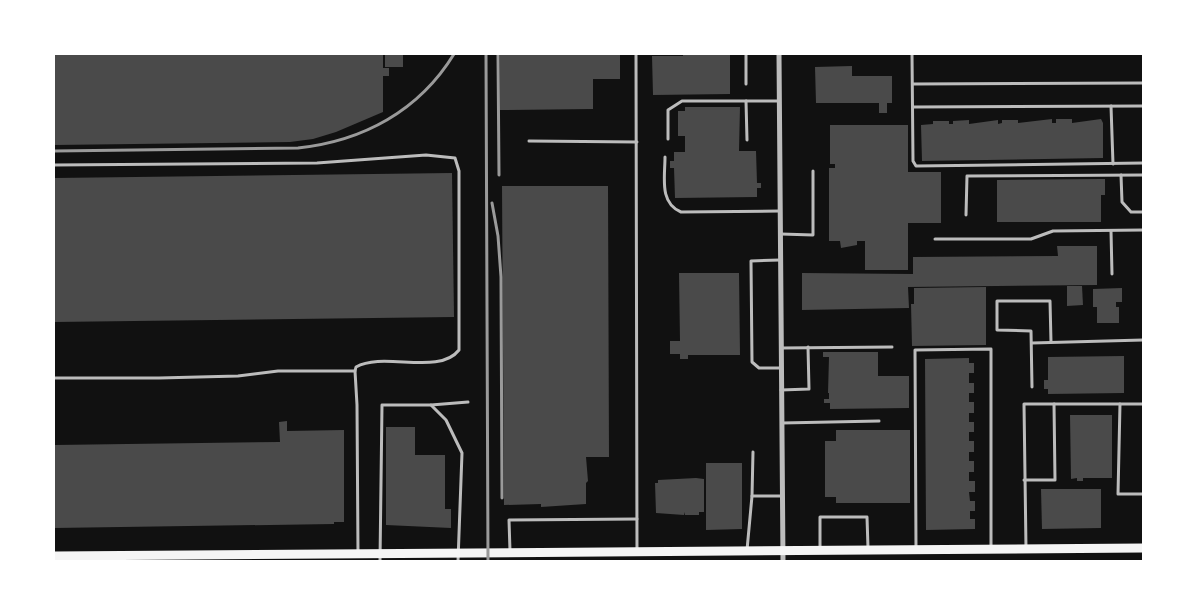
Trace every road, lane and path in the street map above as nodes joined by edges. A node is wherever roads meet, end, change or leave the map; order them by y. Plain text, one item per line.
1 (636, 54) edge
2 (746, 54) edge
3 (778, 54) edge
4 (912, 54) edge
5 (1143, 83) edge
6 (746, 84) dead end
7 (913, 84) junction
8 (746, 101) junction
9 (779, 101) junction
10 (1111, 106) junction
11 (1143, 106) edge
12 (913, 107) junction
13 (668, 139) dead end
14 (747, 140) dead end
15 (528, 141) dead end
16 (637, 142) junction
17 (665, 157) dead end
18 (1143, 163) edge
19 (1113, 164) junction
20 (54, 165) edge
21 (813, 171) dead end
22 (1121, 175) junction
23 (1143, 175) edge
24 (780, 211) junction
25 (1143, 212) edge
26 (966, 215) dead end
27 (1143, 230) edge
28 (1111, 231) junction
29 (780, 234) junction
30 (935, 239) dead end
31 (780, 260) junction
32 (1112, 274) dead end
33 (1143, 340) edge
34 (1051, 342) junction
35 (1032, 343) junction
36 (808, 347) junction
37 (892, 347) dead end
38 (781, 348) junction
39 (781, 368) junction
40 (355, 371) junction
41 (54, 378) edge
42 (1032, 387) dead end
43 (781, 390) junction
44 (468, 402) dead end
45 (1054, 404) junction
46 (1120, 404) junction
47 (1143, 404) edge
48 (431, 405) junction
49 (879, 421) dead end
50 (782, 423) junction
51 (753, 452) dead end
52 (1024, 480) junction
53 (1143, 494) edge
54 (752, 496) junction
55 (782, 496) junction
56 (638, 518) junction
57 (1026, 548) junction
58 (1143, 548) edge
59 (916, 549) junction
60 (991, 549) junction
61 (782, 550) junction
62 (820, 550) junction
63 (868, 550) junction
64 (747, 551) junction
65 (510, 552) junction
66 (638, 552) junction
67 (54, 556) edge
68 (380, 557) edge
69 (459, 557) edge
70 (358, 558) edge
71 (783, 561) edge

1 - 16 lane
2 - 6 lane
3 - 9 street
4 - 7 lane
5 - 7 lane
7 - 12 lane
8 - 9 lane
8 - 13 lane
8 - 14 lane
9 - 24 street
10 - 11 lane
10 - 12 lane
10 - 19 lane
12 - 19 lane
15 - 16 lane
16 - 56 lane
17 - 24 lane
18 - 19 lane
20 - 40 lane
21 - 29 lane
22 - 23 lane
22 - 25 lane
22 - 26 lane
24 - 29 street
27 - 28 lane
28 - 30 lane
28 - 32 lane
29 - 31 street
31 - 38 street
31 - 39 lane
33 - 34 lane
34 - 35 lane
34 - 35 lane
35 - 42 lane
36 - 37 lane
36 - 38 lane
36 - 43 lane
38 - 39 street
39 - 43 street
40 - 41 lane
40 - 70 lane
43 - 50 street
44 - 48 lane
45 - 46 lane
45 - 52 lane
45 - 52 lane
46 - 47 lane
46 - 53 lane
48 - 68 lane
48 - 69 lane
49 - 50 lane
50 - 55 street
51 - 54 lane
52 - 57 lane
54 - 55 lane
54 - 64 lane
55 - 61 street
56 - 65 lane
56 - 66 lane
57 - 58 main road
57 - 60 main road
59 - 60 main road
59 - 60 lane
59 - 63 main road
61 - 62 main road
61 - 64 main road
61 - 71 street
62 - 63 main road
62 - 63 lane
64 - 66 main road
65 - 66 main road
65 - 69 main road
67 - 70 main road
68 - 69 main road
68 - 70 main road

